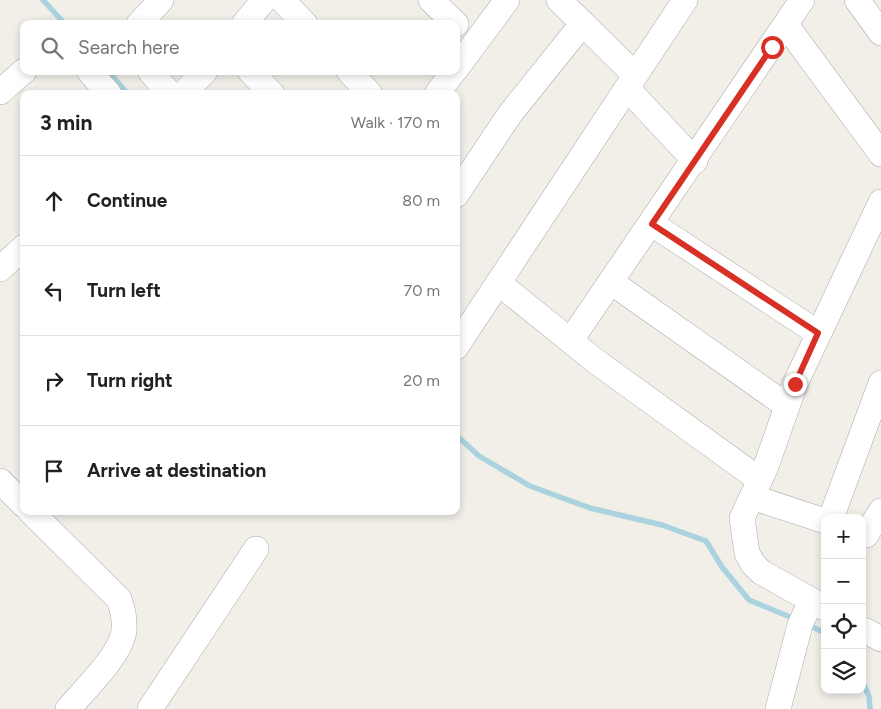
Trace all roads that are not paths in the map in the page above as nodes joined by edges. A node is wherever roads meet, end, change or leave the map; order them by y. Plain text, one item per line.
1 (161, 0) edge
2 (264, 0) edge
3 (282, 0) edge
4 (431, 0) edge
5 (507, 0) edge
6 (560, 0) edge
7 (685, 0) edge
8 (802, 0) edge
9 (856, 0) edge
10 (144, 20) edge
11 (247, 20) edge
12 (301, 20) edge
13 (452, 20) edge
14 (583, 23) junction
15 (786, 25) junction
16 (460, 28) edge
17 (881, 33) edge
18 (476, 43) junction
19 (460, 64) edge
20 (20, 74) edge
21 (92, 75) edge
22 (153, 75) edge
23 (201, 75) edge
24 (254, 75) edge
25 (353, 75) edge
26 (451, 75) edge
27 (631, 81) junction
28 (106, 90) edge
29 (167, 90) edge
30 (187, 90) edge
31 (268, 90) edge
32 (366, 90) edge
33 (440, 90) edge
34 (0, 92) edge
35 (881, 154) edge
36 (695, 161) junction
37 (460, 189) edge
38 (881, 202) edge
39 (652, 224) junction
40 (20, 251) edge
41 (0, 270) edge
42 (611, 282) junction
43 (500, 284) junction
44 (818, 333) junction
45 (571, 340) junction
46 (460, 341) edge
47 (881, 383) edge
48 (787, 406) junction
49 (0, 481) edge
50 (756, 489) junction
51 (20, 501) edge
52 (881, 511) edge
53 (832, 514) edge
54 (34, 515) edge
55 (821, 519) edge
56 (870, 537) edge
57 (256, 549) dead end
58 (811, 611) edge
59 (866, 631) edge
60 (881, 639) edge
61 (68, 709) edge
62 (150, 709) edge
63 (778, 709) edge

1 - 10 street
2 - 11 street
3 - 12 street
4 - 13 street
5 - 18 street
6 - 14 street
7 - 27 street
8 - 15 street
9 - 17 street
14 - 27 street
14 - 37 street
15 - 35 street
15 - 36 street
16 - 18 street
18 - 19 street
20 - 34 street
21 - 28 street
22 - 29 street
23 - 30 street
24 - 31 street
25 - 32 street
26 - 33 street
27 - 36 street
27 - 43 street
36 - 39 street
38 - 44 street
39 - 42 street
39 - 44 street
40 - 41 street
42 - 45 street
42 - 48 street
43 - 45 street
43 - 46 street
44 - 48 street
45 - 50 street
47 - 53 street
48 - 50 street
49 - 51 street
50 - 55 street
50 - 58 street
52 - 56 street
54 - 61 street
57 - 62 street
58 - 63 street
59 - 60 street

